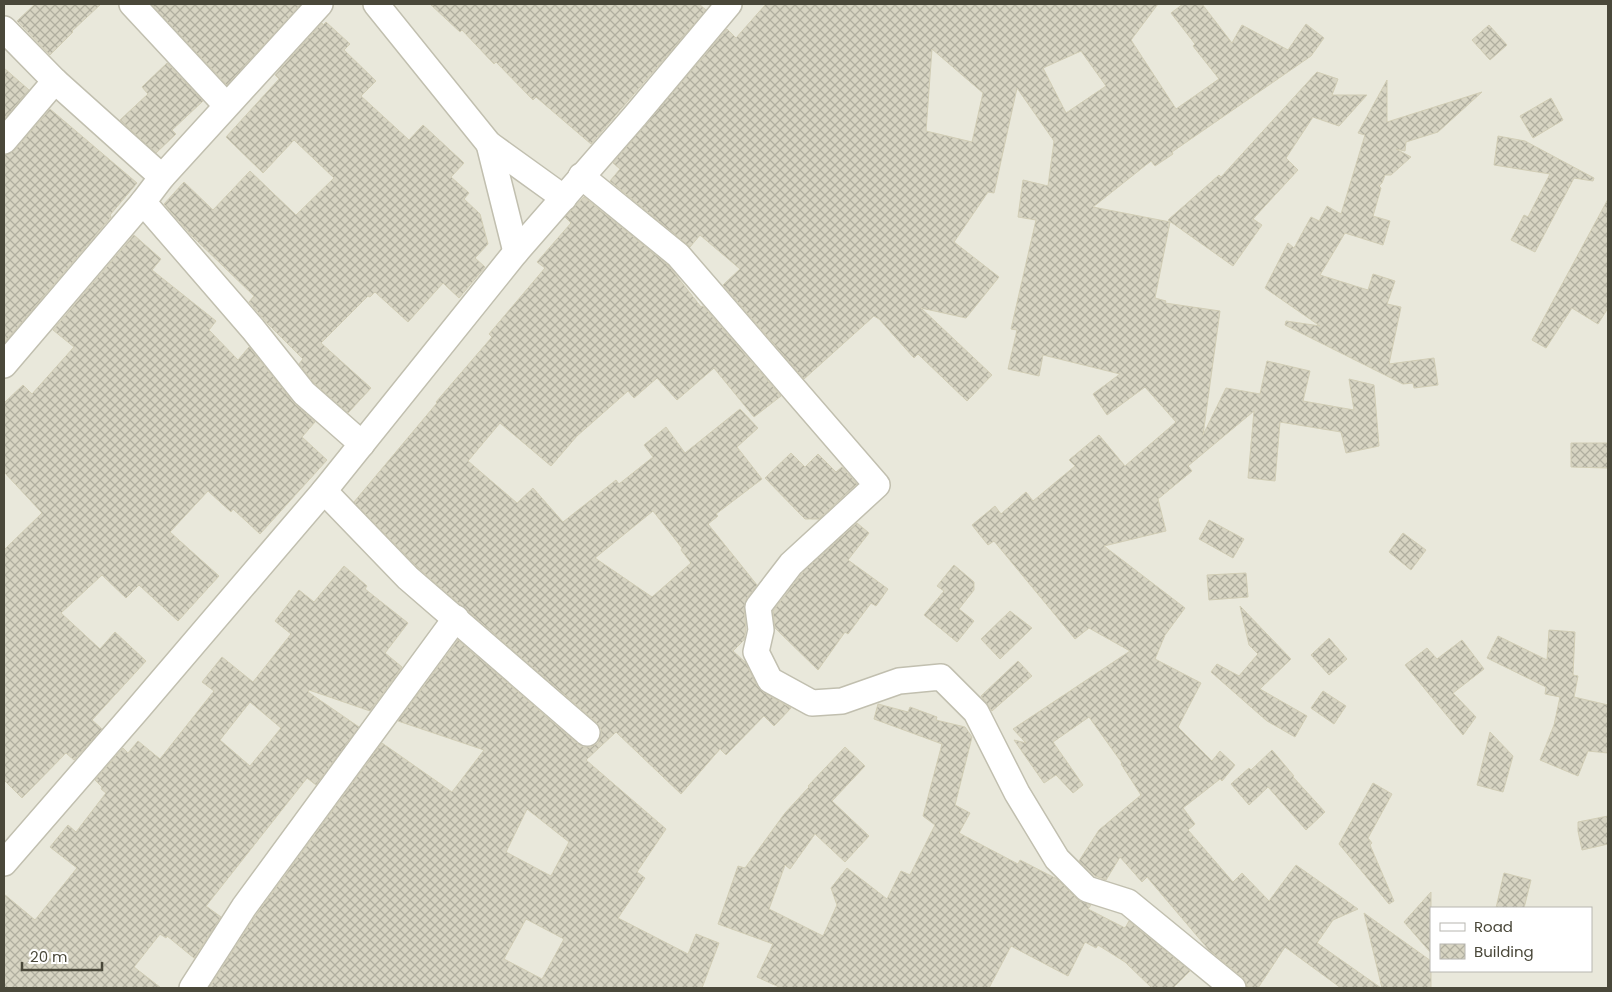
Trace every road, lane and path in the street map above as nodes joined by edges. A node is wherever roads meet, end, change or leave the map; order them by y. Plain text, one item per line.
1 (132, 4) edge
2 (320, 4) edge
3 (376, 4) edge
4 (729, 4) edge
5 (4, 29) edge
6 (55, 81) junction
7 (226, 105) junction
8 (4, 141) edge
9 (489, 144) junction
10 (581, 176) junction
11 (162, 177) junction
12 (564, 198) junction
13 (143, 202) junction
14 (516, 252) junction
15 (4, 365) edge
16 (362, 444) junction
17 (324, 491) junction
18 (456, 618) junction
19 (587, 734) dead end
20 (4, 863) edge
21 (192, 988) edge
22 (1233, 988) edge

1 - 7 street
2 - 7 street
3 - 9 street
4 - 10 street
5 - 6 street
6 - 8 street
6 - 11 street
7 - 11 street
9 - 12 street
9 - 14 street
10 - 12 street
10 - 22 street
11 - 13 street
12 - 14 street
13 - 15 street
13 - 16 street
14 - 16 street
16 - 17 street
17 - 18 street
17 - 20 street
18 - 19 street
18 - 21 street

